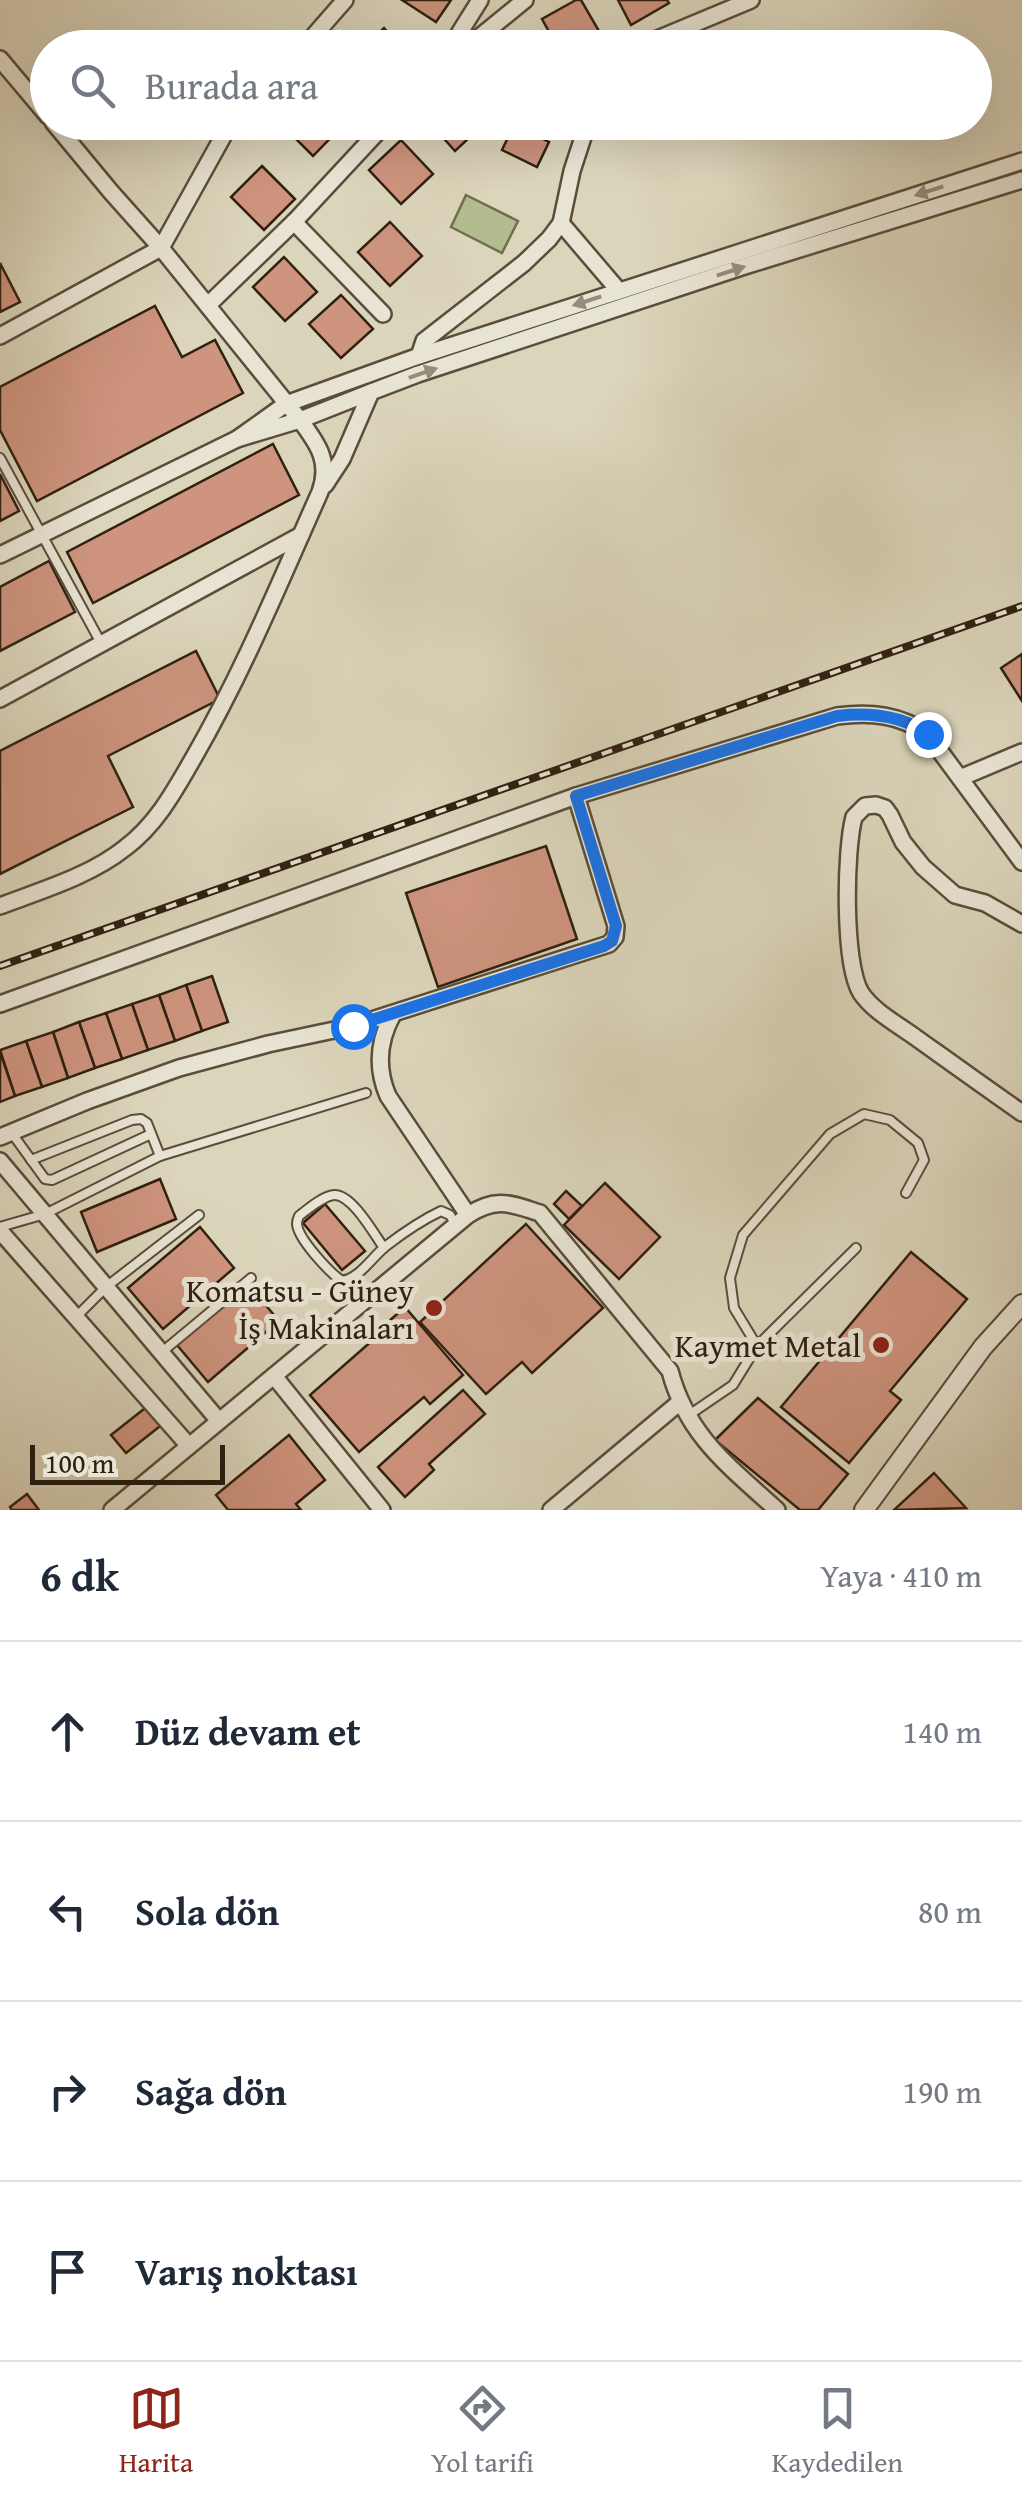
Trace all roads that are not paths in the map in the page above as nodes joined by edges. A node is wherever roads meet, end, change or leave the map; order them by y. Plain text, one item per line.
1 (345, 0) edge
2 (480, 0) edge
3 (526, 0) edge
4 (750, 0) edge
5 (319, 30) edge
6 (461, 30) edge
7 (488, 30) edge
8 (679, 30) edge
9 (0, 59) edge
10 (30, 95) edge
11 (68, 140) edge
12 (220, 140) edge
13 (370, 140) edge
14 (582, 140) edge
15 (1022, 161) edge
16 (1022, 180) edge
17 (294, 222) junction
18 (562, 223) junction
19 (162, 248) junction
20 (619, 291) junction
21 (208, 305) junction
22 (383, 314) dead end
23 (0, 336) edge
24 (419, 356) junction
25 (372, 392) junction
26 (286, 404) junction
27 (300, 420) junction
28 (237, 439) junction
29 (0, 458) edge
30 (320, 492) junction
31 (41, 534) junction
32 (302, 535) junction
33 (0, 555) edge
34 (102, 644) junction
35 (0, 699) edge
36 (1022, 752) edge
37 (960, 778) junction
38 (576, 796) junction
39 (1022, 862) edge
40 (0, 906) edge
41 (1022, 924) edge
42 (0, 1004) edge
43 (393, 1014) junction
44 (366, 1093) dead end
45 (1022, 1113) edge
46 (151, 1134) junction
47 (5, 1135) edge
48 (160, 1156) junction
49 (31, 1160) junction
50 (0, 1161) edge
51 (906, 1193) dead end
52 (45, 1214) junction
53 (199, 1215) dead end
54 (462, 1220) junction
55 (0, 1229) edge
56 (384, 1248) junction
57 (856, 1248) dead end
58 (251, 1278) dead end
59 (106, 1287) junction
60 (1022, 1304) edge
61 (76, 1316) junction
62 (757, 1346) junction
63 (162, 1352) junction
64 (274, 1376) junction
65 (684, 1409) junction
66 (220, 1421) junction
67 (189, 1446) junction
68 (112, 1510) edge
69 (382, 1510) edge
70 (551, 1510) edge
71 (777, 1510) edge
72 (864, 1510) edge

1 - 5 street
2 - 6 street
3 - 7 street
4 - 8 street
9 - 10 street
11 - 19 street
12 - 19 street
13 - 17 street
14 - 18 street
15 -> 20 street
25 -> 16 street
17 - 21 street
17 - 22 street
18 - 20 street
18 - 24 street
19 - 21 street
19 - 23 street
20 -> 24 street
21 - 26 street
24 - 26 street
25 - 27 street
25 - 30 street
26 - 27 street
26 - 28 street
27 - 28 street
27 - 30 street
28 - 31 street
29 - 31 lane
30 - 32 street
31 - 33 street
31 - 34 lane
32 - 34 street
32 - 40 street
34 - 35 street
36 - 37 street
37 - 38 street
37 - 39 street
38 - 42 street
38 - 43 street
41 - 45 street
43 - 47 street
43 - 54 street
44 - 48 lane
46 - 48 lane
46 - 49 lane
46 - 49 lane
47 - 49 lane
48 - 52 lane
50 - 52 street
51 - 62 lane
52 - 55 lane
52 - 59 street
53 - 59 lane
54 - 56 lane
54 - 64 street
54 - 65 street
55 - 61 street
56 - 56 lane
57 - 62 lane
58 - 63 lane
59 - 61 lane
59 - 63 street
60 - 72 street
61 - 67 street
62 - 65 lane
63 - 66 street
64 - 66 street
64 - 69 street
65 - 70 street
65 - 71 street
66 - 67 street
67 - 68 street

